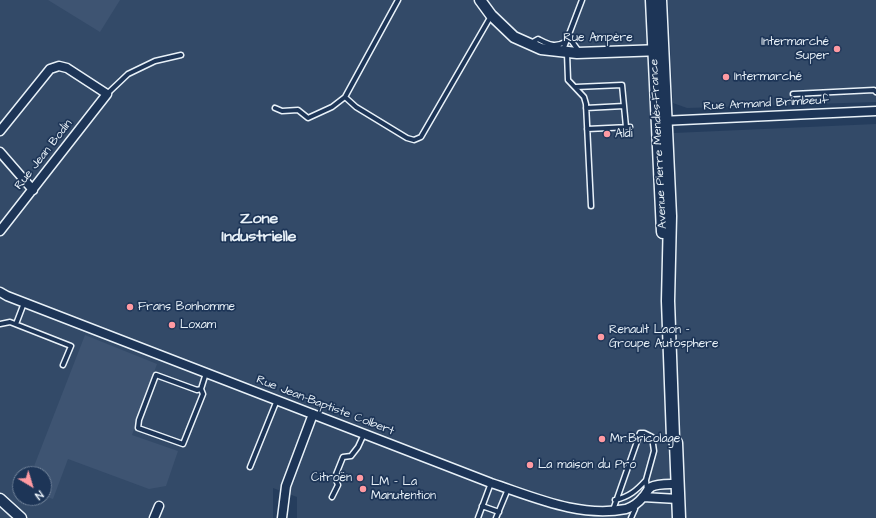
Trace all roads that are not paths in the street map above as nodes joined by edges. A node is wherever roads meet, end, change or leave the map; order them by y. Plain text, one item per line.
1 (398, 0) edge
2 (480, 0) edge
3 (582, 0) edge
4 (652, 0) edge
5 (660, 0) edge
6 (491, 16) junction
7 (568, 36) junction
8 (658, 48) junction
9 (565, 49) junction
10 (582, 53) junction
11 (181, 55) dead end
12 (576, 87) junction
13 (876, 92) edge
14 (107, 94) junction
15 (793, 94) dead end
16 (344, 97) junction
17 (624, 106) junction
18 (274, 108) dead end
19 (586, 108) junction
20 (876, 111) edge
21 (661, 121) junction
22 (587, 129) junction
23 (0, 132) edge
24 (0, 152) edge
25 (33, 190) junction
26 (591, 206) dead end
27 (0, 231) edge
28 (0, 292) edge
29 (24, 302) junction
30 (0, 324) edge
31 (16, 324) junction
32 (63, 365) dead end
33 (206, 373) junction
34 (201, 389) junction
35 (277, 400) junction
36 (313, 414) junction
37 (364, 434) junction
38 (250, 467) dead end
39 (646, 480) junction
40 (491, 483) junction
41 (674, 484) junction
42 (508, 489) junction
43 (645, 494) junction
44 (332, 497) dead end
45 (0, 499) edge
46 (615, 500) junction
47 (675, 500) junction
48 (634, 505) junction
49 (159, 506) dead end
50 (482, 506) junction
51 (499, 512) junction
52 (612, 512) junction
53 (21, 518) edge
54 (154, 518) edge
55 (282, 518) edge
56 (478, 518) edge
57 (496, 518) edge
58 (631, 518) edge
59 (672, 518) edge
60 (679, 518) edge

1 - 16 lane
2 - 6 street, Rue Ampère
3 - 7 lane
4 - 8 main road, Avenue Pierre Mendés-France
5 - 8 main road, Avenue Pierre Mendés-France
6 - 9 street, Rue Ampère
6 - 16 lane
7 - 9 lane
7 - 10 lane
8 - 10 street, Rue Ampère
8 - 21 main road, Avenue Pierre Mendés-France
9 - 10 street, Rue Ampère
9 - 12 lane
11 - 14 lane
12 - 17 lane
12 - 19 lane
13 - 15 lane
14 - 23 street
14 - 25 street, Rue Jean Bodin
16 - 18 lane
17 - 19 lane
17 - 22 lane
19 - 22 lane
20 - 21 street, Rue Armand Brimbeuf
21 - 41 main road, Avenue Pierre Mendés-France
22 - 26 lane
24 - 25 street
25 - 27 street, Rue Jean Bodin
28 - 29 street, Rue Jean-Baptiste Colbert
29 - 31 lane
29 - 33 street, Rue Jean-Baptiste Colbert
30 - 31 lane
31 - 32 lane
33 - 34 lane
33 - 35 street, Rue Jean-Baptiste Colbert
34 - 34 lane
35 - 36 street, Rue Jean-Baptiste Colbert
35 - 38 lane
36 - 37 street, Rue Jean-Baptiste Colbert
36 - 55 street
37 - 40 street, Rue Jean-Baptiste Colbert
37 - 44 lane
39 - 43 lane
39 - 46 lane
39 - 46 lane
40 - 42 street, Rue Jean-Baptiste Colbert
40 - 50 lane
41 - 43 street, Rue Jean-Baptiste Colbert
41 - 47 main road, Avenue Pierre Mendés-France
42 - 51 lane
42 - 52 street, Rue Jean-Baptiste Colbert
43 - 47 street
43 - 48 street, Rue Jean-Baptiste Colbert
45 - 53 street
46 - 52 lane
47 - 59 main road, Avenue Pierre Mendés-France
47 - 60 main road, Avenue Pierre Mendés-France
48 - 52 street, Rue Jean-Baptiste Colbert
48 - 58 lane
49 - 54 street
50 - 51 lane
50 - 56 lane
51 - 57 lane

